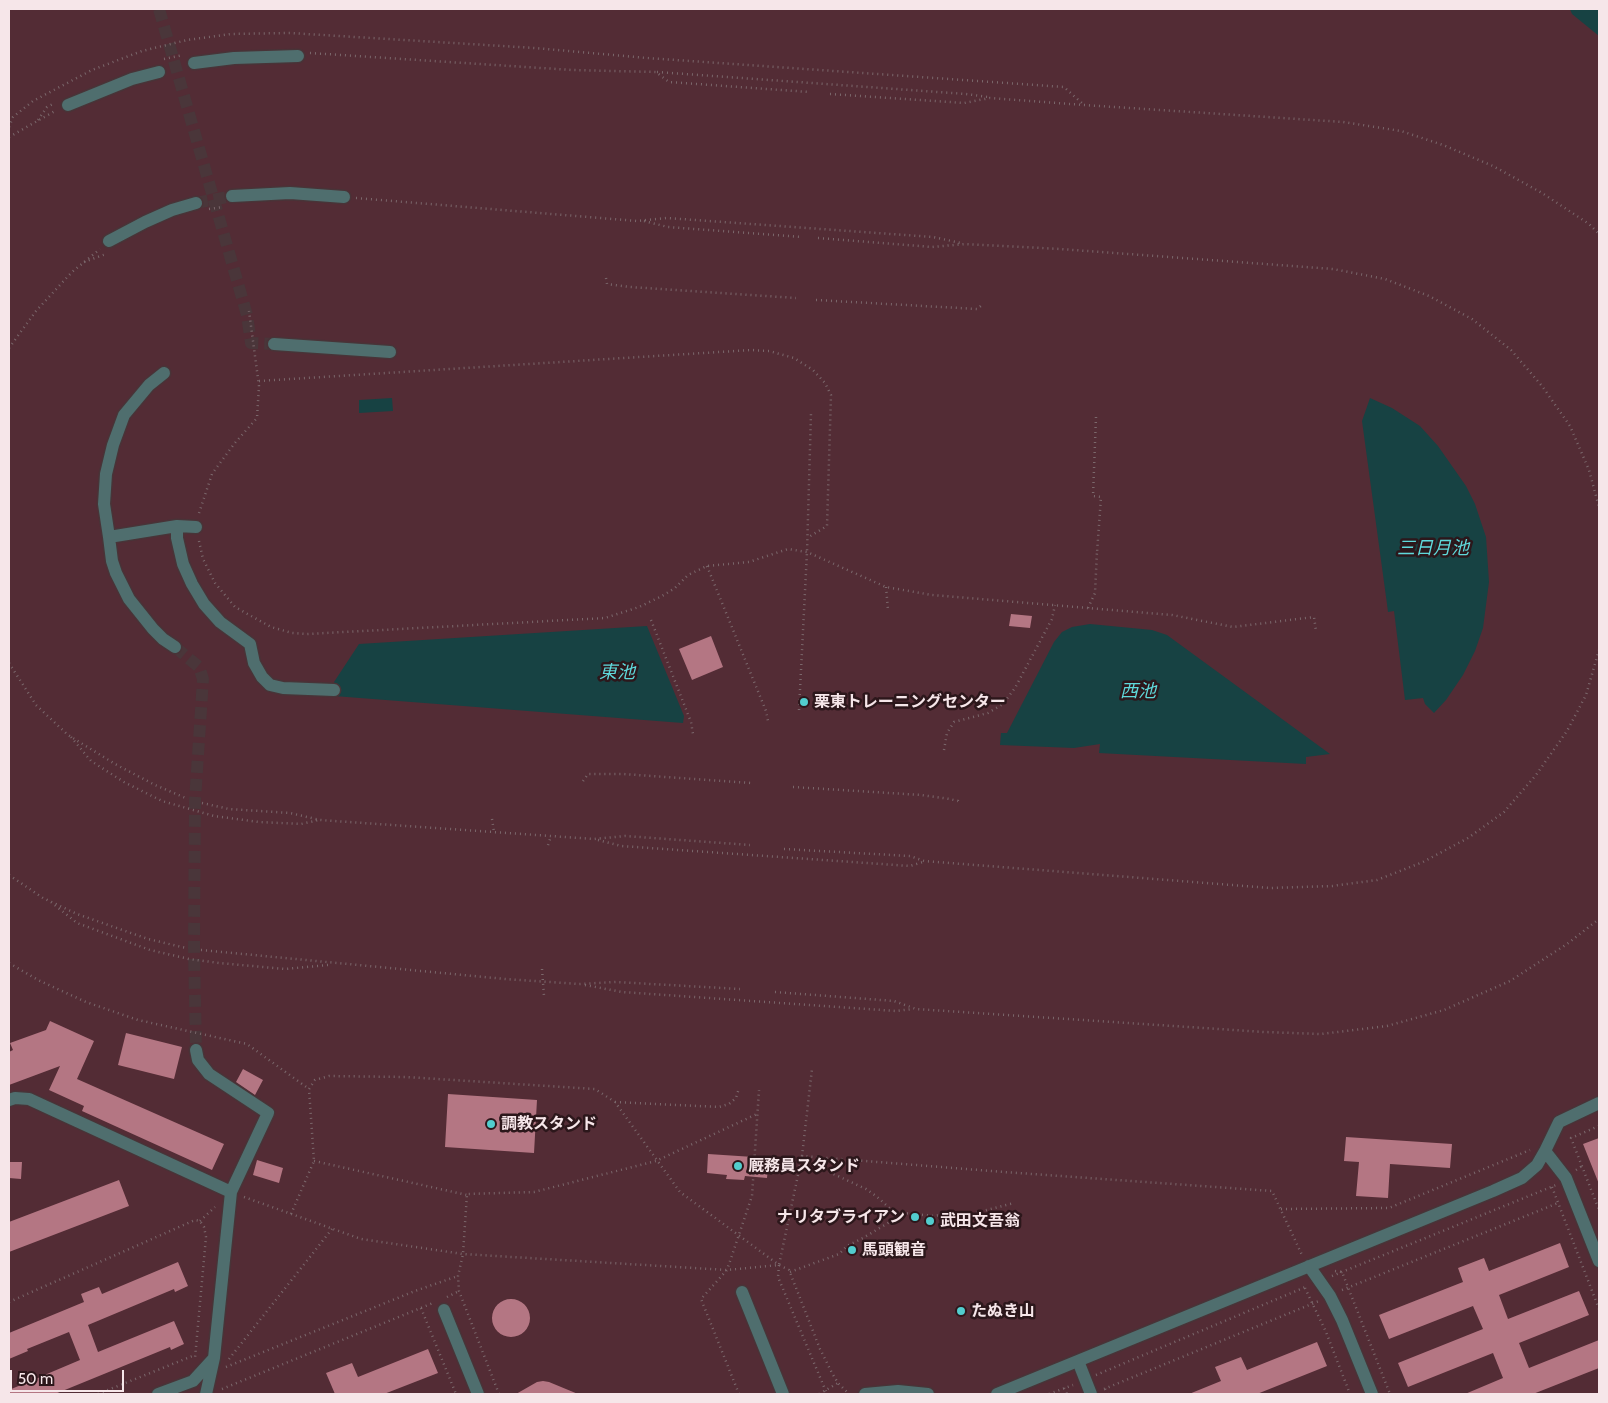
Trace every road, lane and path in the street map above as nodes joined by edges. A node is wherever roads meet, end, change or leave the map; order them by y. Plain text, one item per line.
1 (298, 56) joint
2 (194, 63) dead end
3 (159, 72) dead end
4 (656, 72) junction
5 (809, 92) dead end
6 (830, 94) dead end
7 (997, 99) junction
8 (1084, 104) junction
9 (68, 105) joint
10 (9, 127) edge
11 (9, 137) edge
12 (232, 196) tunnel mouth
13 (366, 199) junction
14 (348, 200) junction
15 (201, 206) joint
16 (224, 206) dead end
17 (642, 221) junction
18 (1599, 234) edge
19 (802, 237) dead end
20 (818, 238) dead end
21 (965, 244) junction
22 (109, 247) junction
23 (84, 262) junction
24 (606, 278) dead end
25 (796, 298) dead end
26 (816, 300) dead end
27 (982, 305) dead end
28 (249, 310) dead end
29 (274, 344) tunnel mouth
30 (9, 348) edge
31 (390, 352) dead end
32 (164, 373) dead end
33 (259, 381) junction
34 (811, 413) dead end
35 (1096, 417) dead end
36 (1599, 507) edge
37 (176, 526) junction
38 (196, 527) junction
39 (110, 537) junction
40 (807, 538) junction
41 (807, 552) junction
42 (707, 566) junction
43 (886, 587) junction
44 (1055, 605) junction
45 (1088, 608) junction
46 (888, 610) dead end
47 (651, 620) dead end
48 (1316, 630) dead end
49 (174, 647) tunnel mouth
50 (1599, 650) edge
51 (9, 663) edge
52 (334, 690) dead end
53 (799, 710) dead end
54 (768, 721) dead end
55 (693, 734) dead end
56 (71, 737) junction
57 (944, 750) dead end
58 (583, 781) dead end
59 (752, 782) dead end
60 (793, 787) dead end
61 (188, 799) dead end
62 (202, 803) dead end
63 (959, 804) dead end
64 (492, 819) dead end
65 (320, 820) junction
66 (494, 832) junction
67 (551, 836) junction
68 (594, 839) junction
69 (548, 845) dead end
70 (750, 845) dead end
71 (784, 849) dead end
72 (924, 861) junction
73 (9, 875) edge
74 (51, 902) junction
75 (1599, 919) edge
76 (186, 948) dead end
77 (202, 950) dead end
78 (9, 964) edge
79 (328, 965) dead end
80 (542, 969) dead end
81 (543, 982) junction
82 (579, 984) junction
83 (740, 989) dead end
84 (775, 992) dead end
85 (544, 996) dead end
86 (916, 1008) junction
87 (196, 1050) tunnel mouth
88 (812, 1069) dead end
89 (739, 1088) dead end
90 (309, 1090) junction
91 (759, 1090) dead end
92 (9, 1100) edge
93 (615, 1102) junction
94 (1599, 1103) edge
95 (757, 1114) junction
96 (1599, 1126) edge
97 (1545, 1151) junction
98 (802, 1156) junction
99 (827, 1158) junction
100 (314, 1161) junction
101 (656, 1162) junction
102 (1582, 1166) junction
103 (1566, 1178) junction
104 (1552, 1187) junction
105 (231, 1192) junction
106 (467, 1194) junction
107 (1014, 1204) dead end
108 (1280, 1209) junction
109 (1599, 1210) edge
110 (896, 1212) junction
111 (291, 1214) junction
112 (332, 1229) junction
113 (739, 1236) junction
114 (463, 1254) junction
115 (1599, 1261) edge
116 (779, 1265) junction
117 (1309, 1266) junction
118 (727, 1270) junction
119 (790, 1272) junction
120 (1342, 1272) junction
121 (458, 1276) junction
122 (1319, 1282) junction
123 (1304, 1287) junction
124 (742, 1292) dead end
125 (9, 1302) edge
126 (1599, 1309) edge
127 (444, 1310) dead end
128 (195, 1355) junction
129 (214, 1358) junction
130 (1078, 1361) junction
131 (1085, 1380) junction
132 (193, 1381) junction
133 (838, 1383) junction
134 (1064, 1388) junction
135 (212, 1392) edge
136 (827, 1393) edge
137 (98, 1394) edge
138 (158, 1394) edge
139 (456, 1394) edge
140 (478, 1394) edge
141 (498, 1394) edge
142 (739, 1394) edge
143 (783, 1394) edge
144 (819, 1394) edge
145 (849, 1394) edge
146 (865, 1394) edge
147 (928, 1394) edge
148 (998, 1394) edge
149 (1049, 1394) edge
150 (1066, 1394) edge
151 (1091, 1394) edge
152 (1350, 1394) edge
153 (1372, 1394) edge
154 (1390, 1394) edge

1 - 2 lane
1 - 4 path
3 - 9 lane
4 - 5 path
4 - 7 path
6 - 7 path
7 - 8 path
8 - 10 path
8 - 18 path
9 - 11 path
12 - 14 lane
13 - 14 path
13 - 14 path
13 - 17 path
15 - 16 path
15 - 22 lane
17 - 19 path
17 - 21 path
20 - 21 path
21 - 36 path
22 - 23 path
22 - 23 path
23 - 30 path
24 - 25 path
26 - 27 path
28 - 33 path
29 - 31 lane
32 - 39 lane
33 - 38 path
33 - 40 path
34 - 40 path
35 - 45 path
37 - 38 lane
37 - 39 lane
37 - 52 lane
38 - 42 path
39 - 49 lane
40 - 41 path
41 - 42 path
41 - 43 path
41 - 53 path
42 - 54 path
43 - 44 path
43 - 46 path
44 - 45 path
44 - 57 path
45 - 48 path
47 - 55 path
50 - 72 path
51 - 56 path
56 - 61 path
56 - 65 path
58 - 59 path
60 - 63 path
62 - 65 path
64 - 66 path
65 - 66 path
66 - 67 path
67 - 68 path
67 - 69 path
68 - 70 path
68 - 72 path
71 - 72 path
73 - 74 path
74 - 76 path
74 - 79 path
75 - 86 path
77 - 81 path
78 - 90 path
80 - 81 path
81 - 82 path
81 - 85 path
82 - 83 path
82 - 86 path
84 - 86 path
87 - 105 lane
88 - 98 path
89 - 93 path
90 - 93 path
90 - 100 path
91 - 95 path
92 - 105 lane
93 - 101 path
94 - 97 lane
95 - 101 path
95 - 113 path
96 - 102 path
97 - 103 lane
97 - 108 path
97 - 117 lane
98 - 99 path
98 - 116 path
99 - 108 path
99 - 110 path
100 - 106 path
100 - 111 path
101 - 106 path
101 - 113 path
102 - 103 path
102 - 109 path
103 - 104 path
103 - 115 lane
104 - 120 path
104 - 126 path
105 - 111 path
105 - 129 lane
106 - 114 path
107 - 110 path
108 - 117 path
110 - 119 path
111 - 112 path
112 - 114 path
112 - 121 path
113 - 116 path
113 - 118 path
114 - 118 path
114 - 121 path
116 - 118 path
116 - 119 path
116 - 136 path
117 - 122 lane
117 - 130 lane
118 - 142 path
119 - 133 path
120 - 122 path
120 - 154 path
121 - 141 path
122 - 123 path
122 - 153 lane
123 - 131 path
123 - 152 path
124 - 143 lane
125 - 128 path
127 - 140 lane
128 - 132 path
128 - 137 path
129 - 132 lane
129 - 135 lane
130 - 131 lane
130 - 148 lane
131 - 134 path
131 - 151 lane
132 - 138 lane
133 - 136 path
133 - 145 path
134 - 149 path
134 - 150 path
135 - 139 path
136 - 144 path
146 - 147 lane

